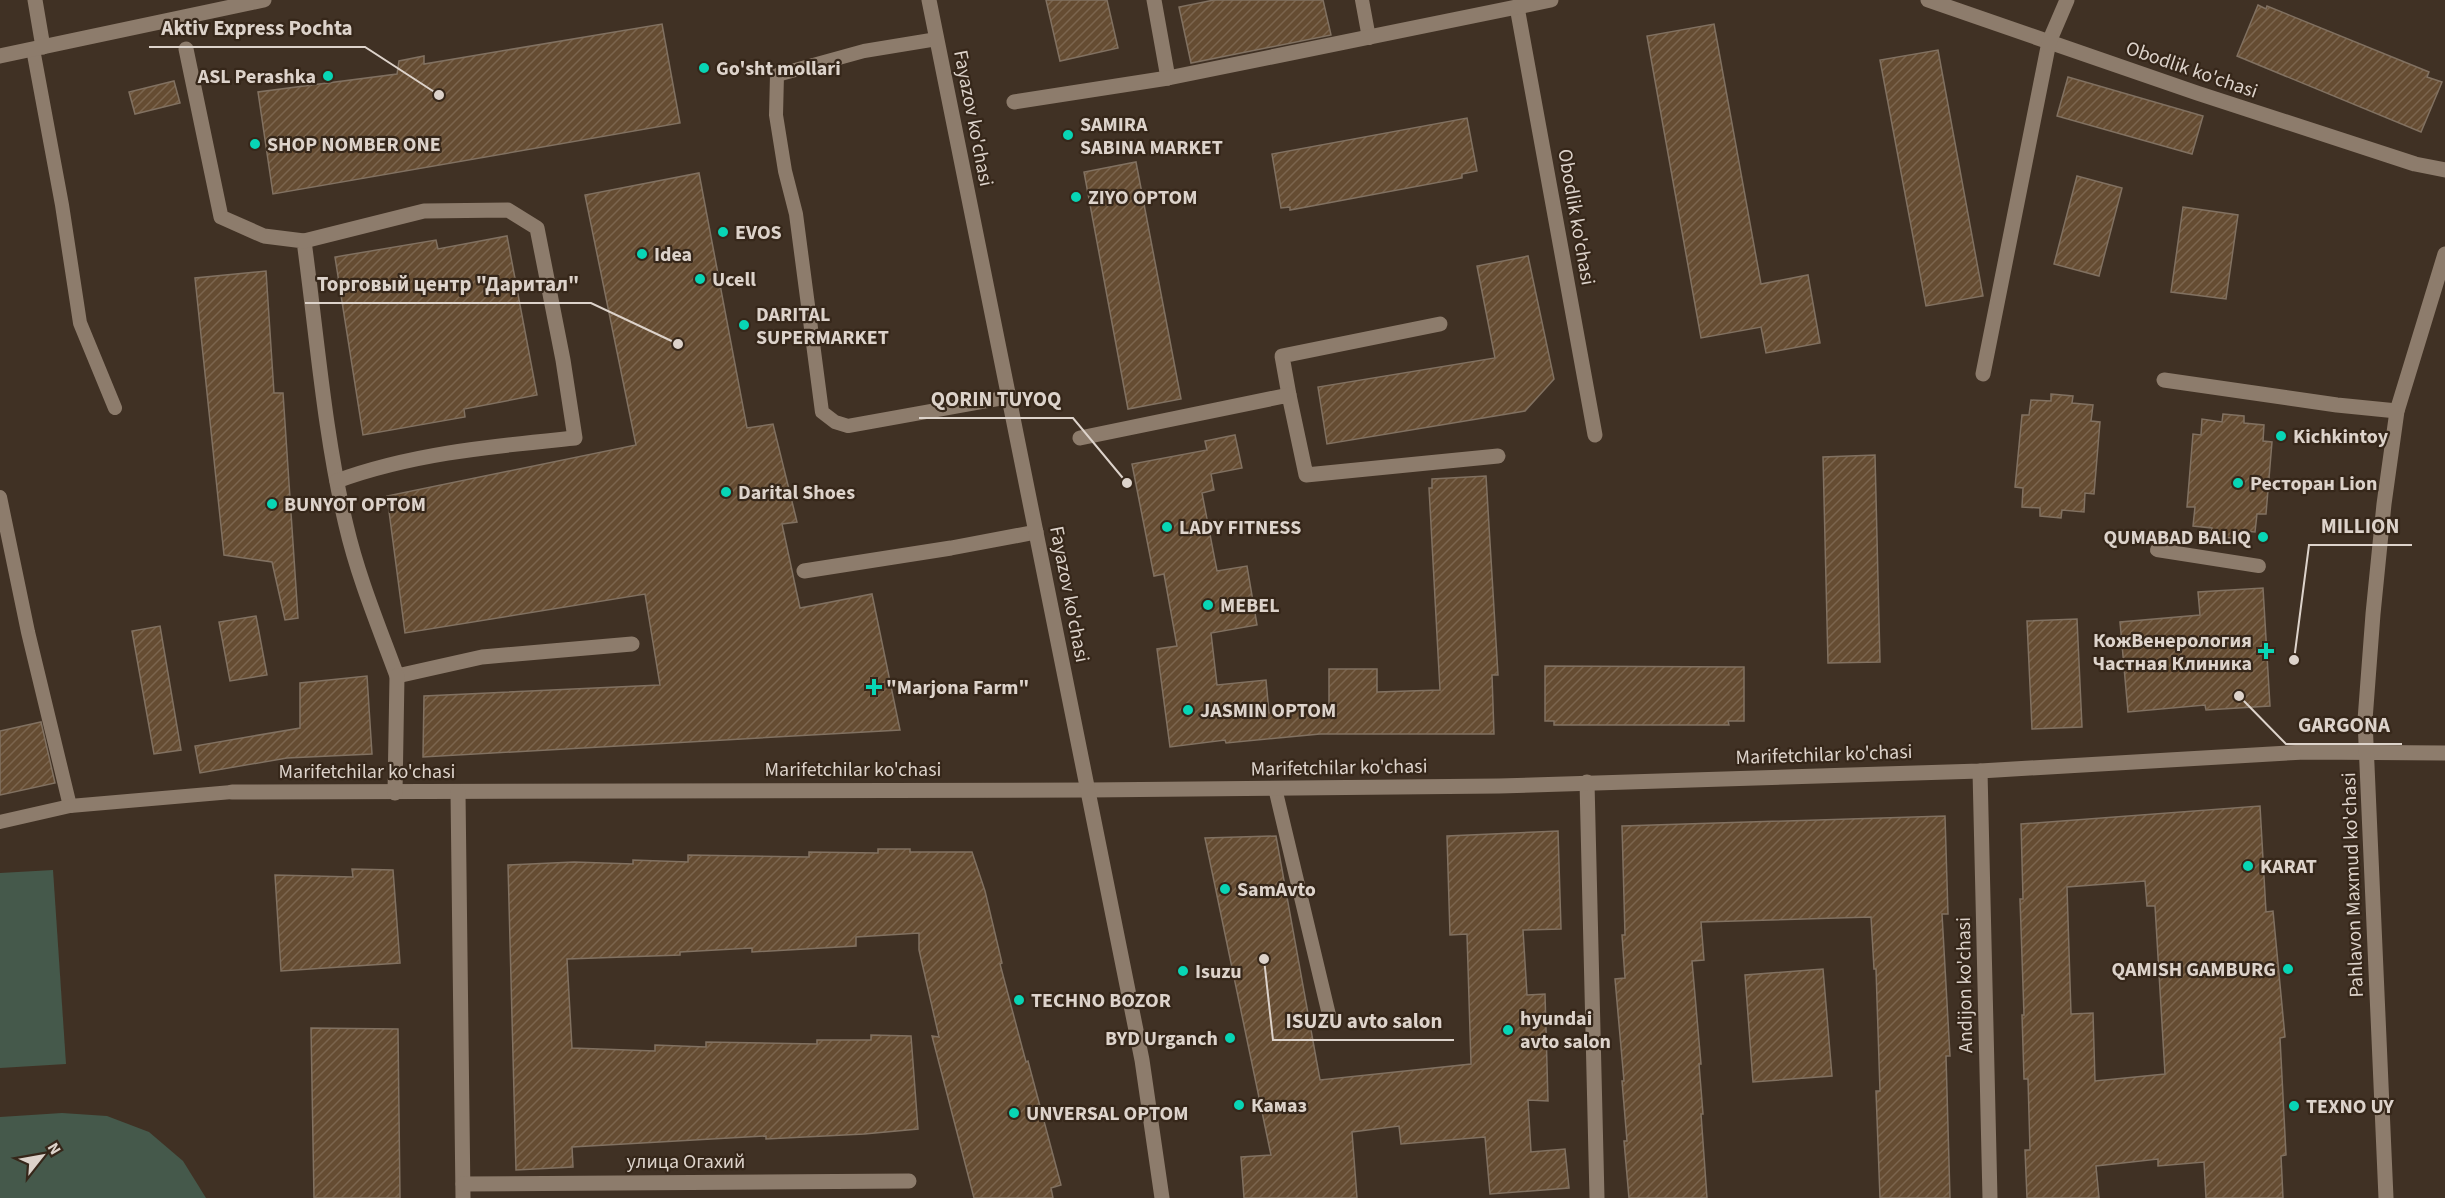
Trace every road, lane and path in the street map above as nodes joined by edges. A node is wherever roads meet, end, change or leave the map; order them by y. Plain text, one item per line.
1 (35, 0) edge
2 (264, 0) edge
3 (929, 0) edge
4 (1154, 0) edge
5 (1362, 0) edge
6 (1928, 0) edge
7 (2067, 0) edge
8 (1541, 1) edge
9 (1517, 7) junction
10 (1369, 38) junction
11 (937, 39) junction
12 (2049, 42) junction
13 (38, 48) junction
14 (186, 49) dead end
15 (0, 56) edge
16 (1168, 78) junction
17 (1014, 102) dead end
18 (2445, 170) edge
19 (304, 241) junction
20 (2445, 254) edge
21 (1440, 324) dead end
22 (1983, 374) dead end
23 (2164, 380) dead end
24 (1289, 395) junction
25 (1009, 397) junction
26 (115, 408) dead end
27 (2397, 411) junction
28 (1595, 435) dead end
29 (1080, 438) dead end
30 (1498, 456) dead end
31 (337, 481) junction
32 (0, 497) edge
33 (1036, 532) junction
34 (2157, 550) dead end
35 (2259, 566) dead end
36 (804, 571) dead end
37 (632, 644) dead end
38 (397, 676) junction
39 (2445, 753) edge
40 (2368, 754) junction
41 (1980, 771) junction
42 (1587, 782) junction
43 (1275, 788) junction
44 (1088, 790) junction
45 (232, 792) joint
46 (458, 792) junction
47 (395, 793) junction
48 (70, 806) junction
49 (0, 822) edge
50 (1330, 1018) dead end
51 (909, 1181) dead end
52 (463, 1191) edge
53 (1162, 1198) edge
54 (1597, 1198) edge
55 (1990, 1198) edge
56 (2386, 1198) edge

1 - 13 street
2 - 13 street
3 - 11 street, Fayazov ko'chasi
4 - 16 street
5 - 10 lane
6 - 12 street, Obodlik ko'chasi
7 - 12 street
8 - 9 street
9 - 10 street
9 - 28 street, Obodlik ko'chasi
10 - 16 street
11 - 25 street, Fayazov ko'chasi
11 - 25 lane
12 - 18 street, Obodlik ko'chasi
12 - 22 street
13 - 15 street
13 - 26 lane
14 - 19 street
16 - 17 street
19 - 31 street
19 - 31 street
20 - 27 street, Pahlavon Maxmud ko'chasi
21 - 24 street
23 - 27 street
24 - 29 street
24 - 30 street
25 - 33 street, Fayazov ko'chasi
27 - 40 street, Pahlavon Maxmud ko'chasi
31 - 38 street
32 - 48 lane
33 - 36 street
33 - 44 street, Fayazov ko'chasi
34 - 35 lane
37 - 38 street
38 - 47 street
39 - 40 street, Marifetchilar ko'chasi
40 - 41 street, Marifetchilar ko'chasi
40 - 56 street, Pahlavon Maxmud ko'chasi
41 - 42 street, Marifetchilar ko'chasi
41 - 55 street, Andijon ko'chasi
42 - 43 street, Marifetchilar ko'chasi
42 - 54 street
43 - 44 street, Marifetchilar ko'chasi
43 - 50 lane
44 - 46 street, Marifetchilar ko'chasi
44 - 53 street, Fayazov ko'chasi
45 - 47 street, Marifetchilar ko'chasi
45 - 48 lane
46 - 47 street, Marifetchilar ko'chasi
46 - 52 street, улица Огахий
48 - 49 lane
51 - 52 street, улица Огахий

